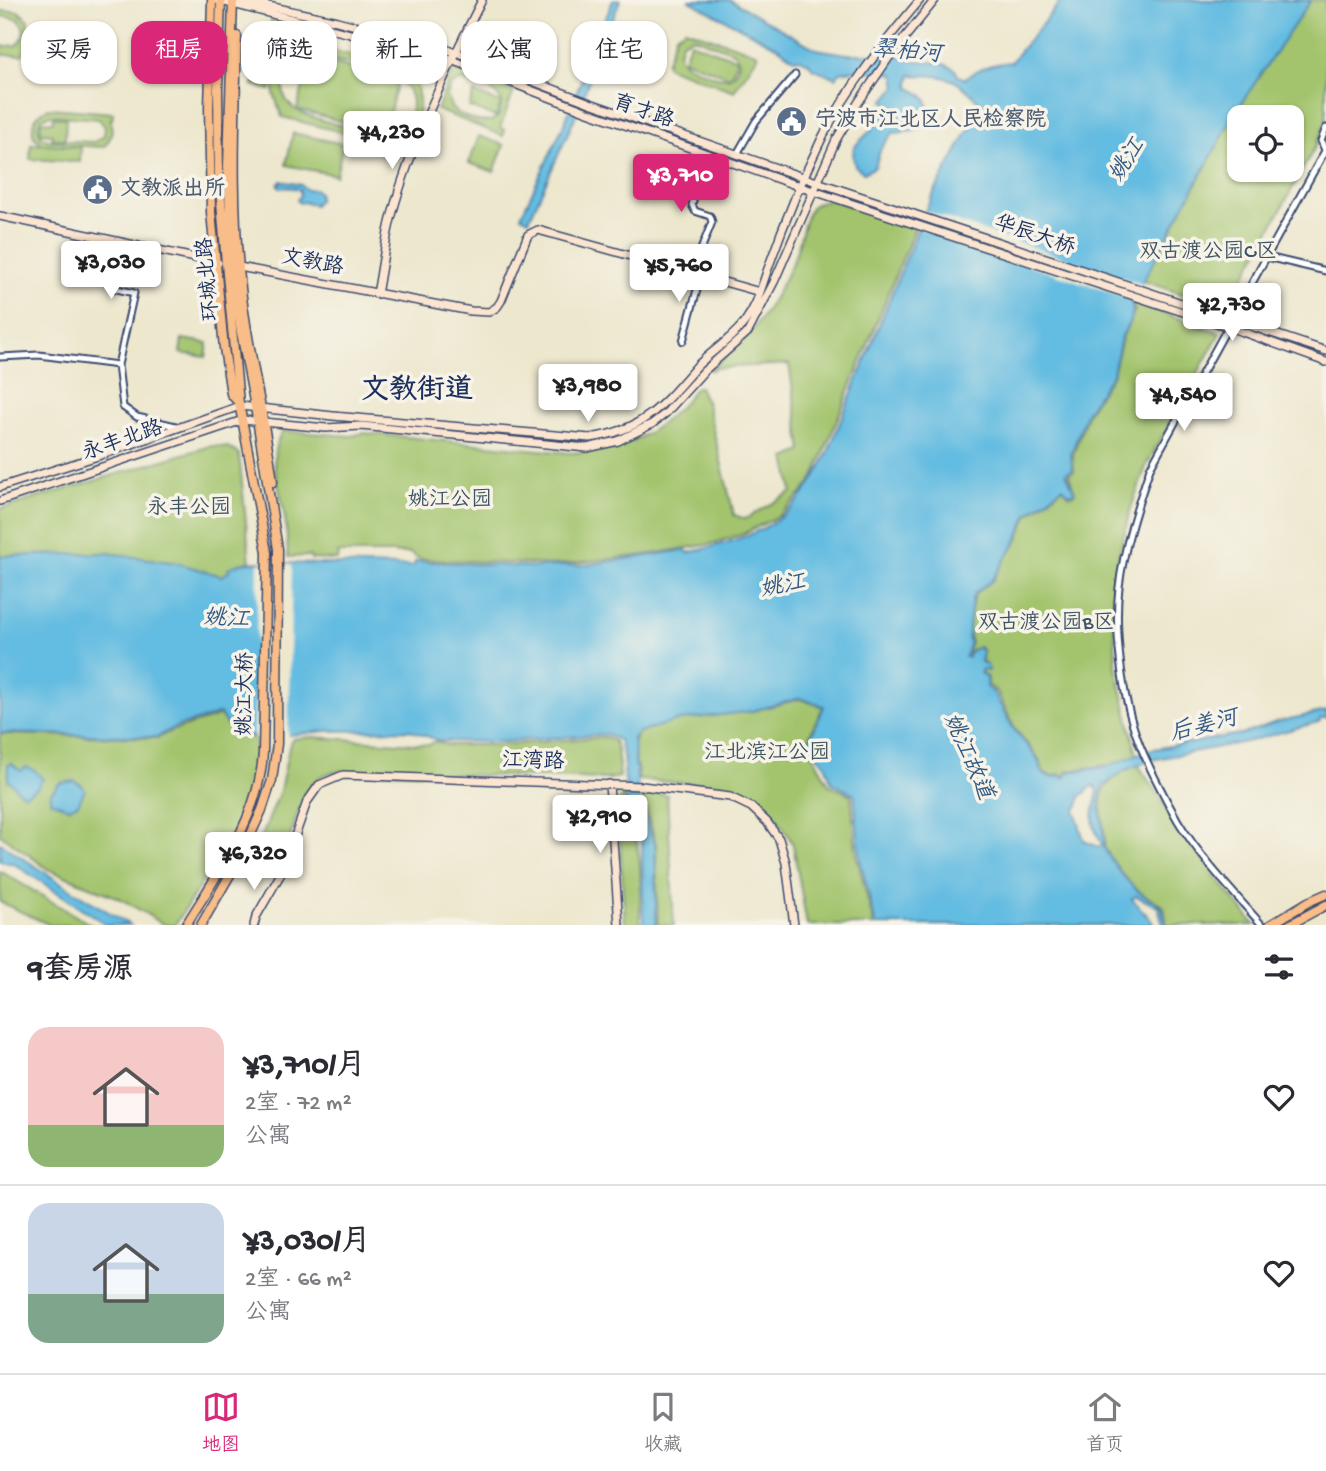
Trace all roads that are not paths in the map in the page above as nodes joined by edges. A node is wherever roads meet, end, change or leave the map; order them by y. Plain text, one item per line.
1 (482, 0) edge
2 (920, 0) edge
3 (935, 0) edge
4 (218, 1) edge
5 (236, 3) edge
6 (456, 52) junction
7 (452, 60) junction
8 (795, 75) dead end
9 (1326, 128) edge
10 (1326, 149) edge
11 (704, 153) junction
12 (737, 154) junction
13 (805, 178) junction
14 (816, 182) junction
15 (801, 187) junction
16 (813, 190) junction
17 (0, 216) edge
18 (906, 216) junction
19 (120, 242) junction
20 (1267, 257) junction
21 (215, 262) junction
22 (232, 265) junction
23 (1326, 271) edge
24 (692, 272) junction
25 (701, 275) junction
26 (760, 292) junction
27 (377, 294) junction
28 (1231, 324) junction
29 (683, 341) dead end
30 (1326, 351) edge
31 (0, 357) edge
32 (1326, 362) edge
33 (118, 365) junction
34 (239, 404) junction
35 (259, 407) junction
36 (243, 420) junction
37 (261, 421) junction
38 (180, 428) junction
39 (0, 487) edge
40 (0, 501) edge
41 (278, 549) joint
42 (267, 552) joint
43 (609, 784) junction
44 (244, 850) junction
45 (283, 870) junction
46 (1326, 894) edge
47 (1326, 905) edge
48 (1273, 923) edge
49 (186, 925) edge
50 (201, 925) edge
51 (254, 925) edge
52 (619, 925) edge
53 (794, 925) edge
54 (1262, 925) edge
55 (1289, 925) edge

1 - 6 main road
2 - 13 main road, 永丰北路
3 - 14 main road, 永丰北路
4 - 5 main road, 育才路
4 - 21 main road
4 - 22 main road, 环城北路
5 - 6 main road, 育才路
5 - 7 main road, 育才路
5 - 22 main road, 环城北路
6 - 7 main road
6 - 12 main road, 育才路
7 - 11 main road, 育才路
7 - 27 main road
8 - 12 street
9 - 10 street
10 - 20 street
11 - 15 main road, 育才路
11 - 24 street
12 - 13 main road, 育才路
13 - 14 main road, 育才路
13 - 15 main road, 永丰北路
14 - 16 main road, 永丰北路
14 - 18 main road, 育才路
15 - 16 main road, 育才路
15 - 26 main road, 永丰北路
16 - 18 main road, 育才路
16 - 37 main road, 永丰北路
17 - 19 main road, 文教路
18 - 28 main road, 华辰大桥
19 - 21 main road, 文教路
19 - 33 street
20 - 23 street
20 - 28 street
21 - 22 main road, 文教路
21 - 34 main road
22 - 27 main road, 文教路
22 - 34 main road, 环城北路
22 - 35 main road, 环城北路
24 - 25 main road, 文教路
24 - 27 main road, 文教路
25 - 26 main road, 文教路
25 - 29 street
26 - 35 main road, 永丰北路
28 - 30 main road
28 - 32 main road
28 - 54 street
31 - 33 street
33 - 38 street
34 - 35 main road, 永丰北路
34 - 36 main road, 环城北路
34 - 38 main road, 永丰北路
35 - 37 main road, 环城北路
36 - 37 main road, 永丰北路
36 - 40 main road, 永丰北路
36 - 42 main road, 环城北路
37 - 41 main road, 环城北路
38 - 39 main road, 永丰北路
41 - 44 main road, 姚江大桥
42 - 49 main road, 姚江大桥
43 - 45 main road, 江湾路
43 - 52 main road
43 - 53 main road, 江湾路
44 - 45 main road
44 - 50 main road
45 - 51 main road, 江湾路
46 - 48 main road
47 - 55 main road

